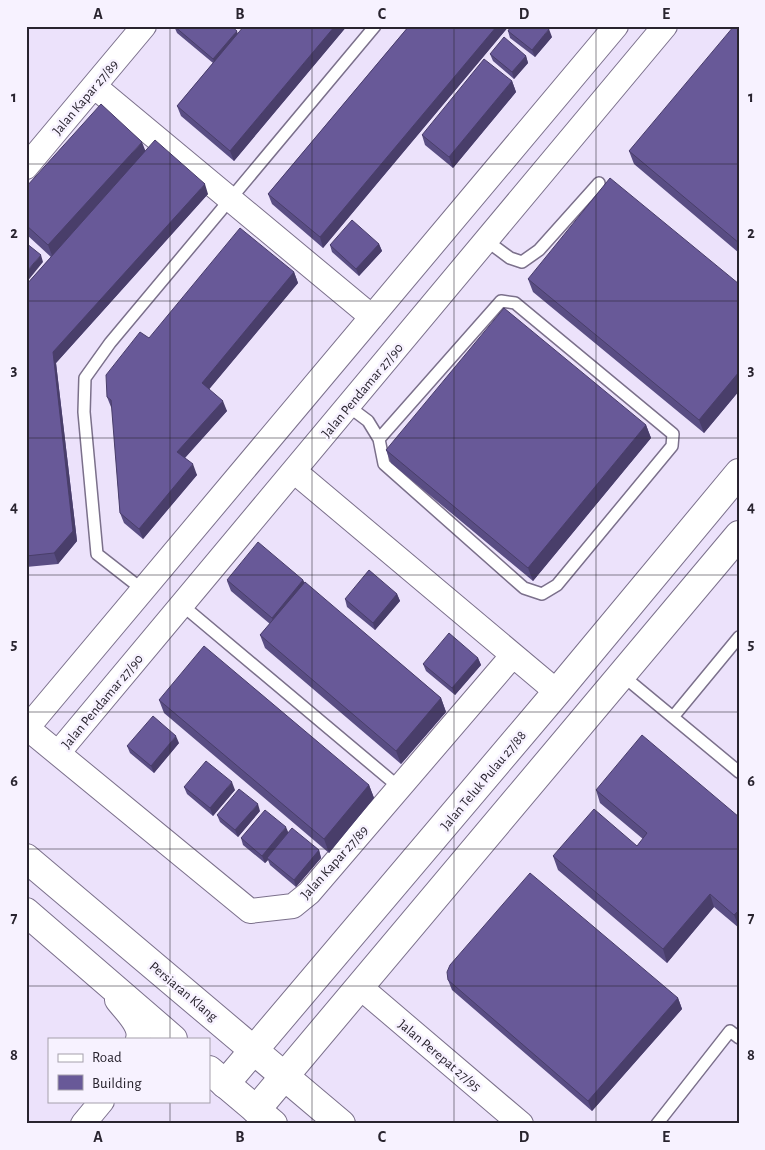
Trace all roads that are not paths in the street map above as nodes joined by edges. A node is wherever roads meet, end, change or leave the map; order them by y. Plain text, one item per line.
1 (144, 26) edge
2 (375, 26) edge
3 (616, 26) edge
4 (665, 26) edge
5 (94, 86) junction
6 (26, 167) edge
7 (599, 183) dead end
8 (230, 199) junction
9 (487, 240) junction
10 (372, 317) junction
11 (348, 406) junction
12 (379, 439) junction
13 (294, 471) junction
14 (739, 473) edge
15 (739, 535) edge
16 (143, 590) junction
17 (182, 605) junction
18 (739, 637) edge
19 (513, 655) junction
20 (622, 675) junction
21 (557, 692) junction
22 (673, 717) junction
23 (27, 727) edge
24 (58, 753) junction
25 (739, 772) edge
26 (400, 788) junction
27 (26, 858) edge
28 (26, 912) edge
29 (96, 972) junction
30 (360, 987) junction
31 (138, 1038) edge
32 (172, 1038) edge
33 (739, 1038) edge
34 (254, 1050) junction
35 (214, 1076) edge
36 (284, 1076) junction
37 (101, 1102) edge
38 (264, 1117) edge
39 (83, 1124) edge
40 (341, 1124) edge
41 (521, 1124) edge
42 (657, 1124) edge

1 - 5 street, Jalan Kapar 27/89
2 - 8 lane
3 - 10 street
4 - 9 street, Jalan Pendamar 27/90
5 - 6 street, Jalan Kapar 27/89
5 - 8 street
7 - 9 lane
8 - 10 street
8 - 16 lane
9 - 11 street, Jalan Pendamar 27/90
10 - 16 street
11 - 12 lane
11 - 13 street, Jalan Pendamar 27/90
12 - 12 lane
13 - 17 street, Jalan Pendamar 27/90
13 - 19 street
14 - 21 street, Jalan Teluk Pulau 27/88
15 - 20 street
16 - 23 street
17 - 24 street, Jalan Pendamar 27/90
17 - 26 lane
18 - 22 lane
19 - 21 street
19 - 26 street, Jalan Kapar 27/89
20 - 22 lane
20 - 30 street
21 - 34 street, Jalan Teluk Pulau 27/88
22 - 25 lane
23 - 24 street, Jalan Kapar 27/89
24 - 26 street, Jalan Kapar 27/89
27 - 34 street, Persiaran Klang
28 - 29 street
29 - 31 street
29 - 32 street
30 - 36 street
30 - 41 street, Jalan Perepat 27/95
33 - 42 lane
34 - 35 street, Jalan Teluk Pulau 27/88
34 - 36 street, Persiaran Klang
35 - 38 street
36 - 38 street
36 - 40 street, Persiaran Klang
37 - 39 street

